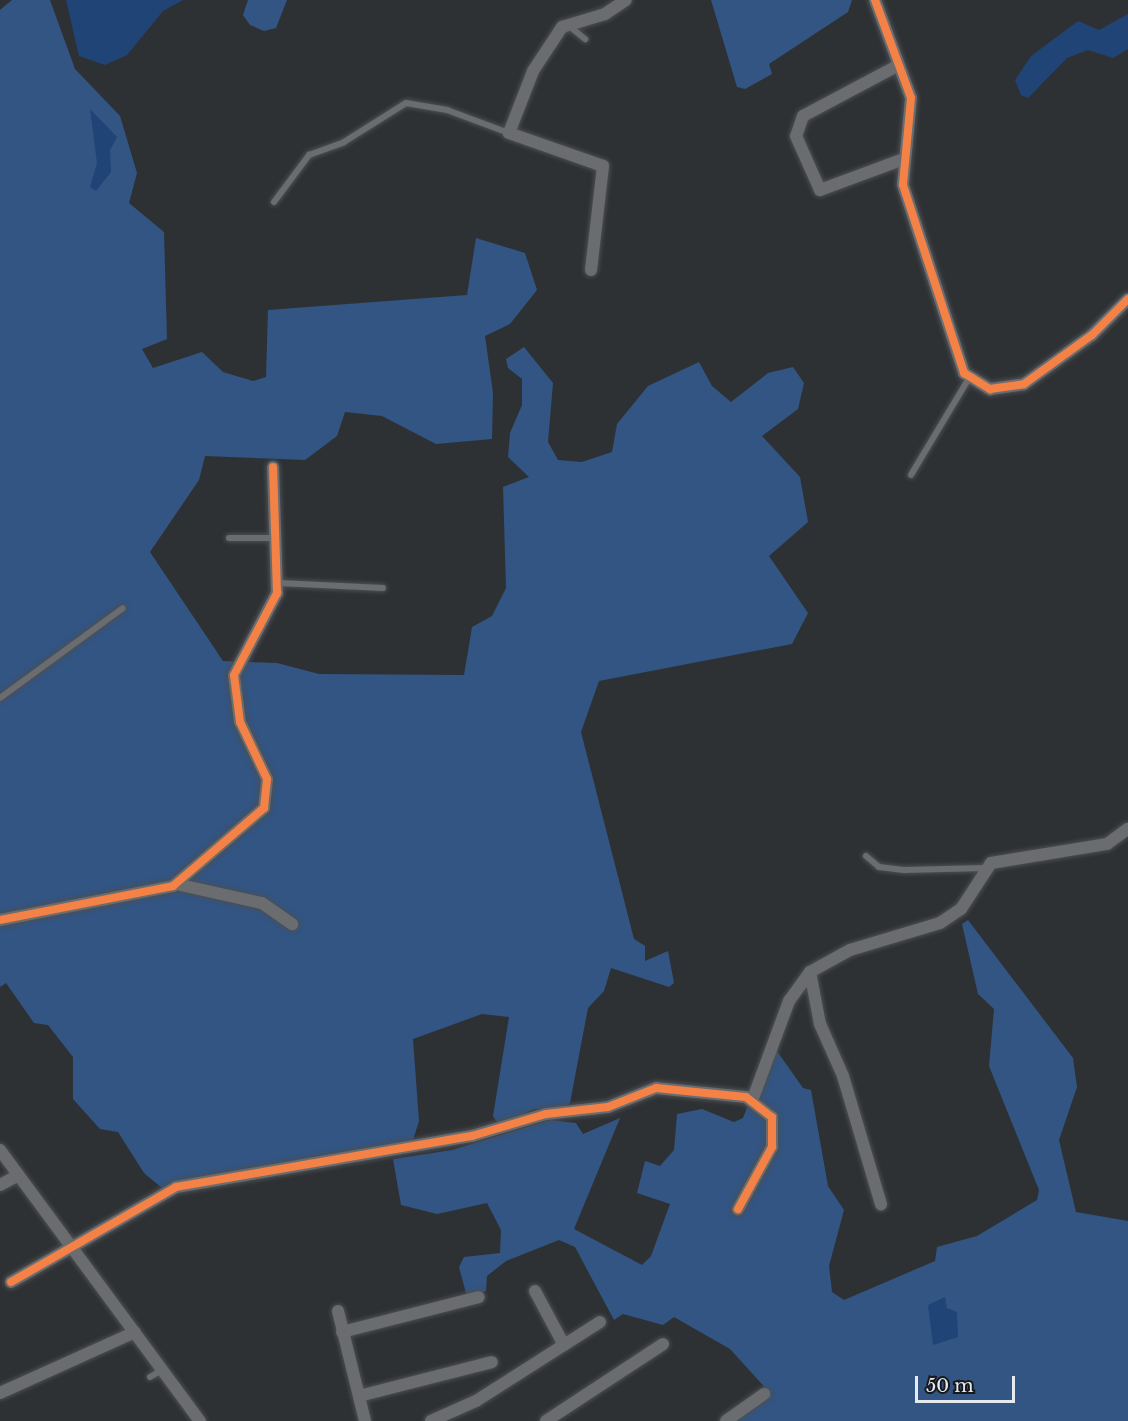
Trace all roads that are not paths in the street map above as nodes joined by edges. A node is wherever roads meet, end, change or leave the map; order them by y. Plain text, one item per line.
1 (626, 0) edge
2 (875, 0) edge
3 (566, 24) junction
4 (585, 39) dead end
5 (897, 66) junction
6 (509, 133) junction
7 (904, 159) junction
8 (274, 202) dead end
9 (591, 270) dead end
10 (1128, 299) edge
11 (969, 378) junction
12 (273, 467) dead end
13 (910, 475) dead end
14 (229, 538) dead end
15 (277, 538) junction
16 (279, 583) junction
17 (383, 588) dead end
18 (123, 608) dead end
19 (0, 698) edge
20 (1128, 829) edge
21 (866, 856) dead end
22 (985, 868) junction
23 (177, 884) junction
24 (0, 920) edge
25 (292, 924) dead end
26 (810, 972) junction
27 (752, 1101) junction
28 (0, 1150) edge
29 (19, 1175) junction
30 (0, 1185) edge
31 (881, 1204) dead end
32 (738, 1209) dead end
33 (73, 1246) junction
34 (11, 1282) dead end
35 (535, 1291) dead end
36 (480, 1297) dead end
37 (338, 1311) dead end
38 (600, 1322) dead end
39 (135, 1332) junction
40 (342, 1332) junction
41 (663, 1344) dead end
42 (564, 1346) junction
43 (492, 1362) dead end
44 (162, 1369) junction
45 (150, 1377) dead end
46 (0, 1393) edge
47 (764, 1394) dead end
48 (359, 1396) junction
49 (200, 1421) edge
50 (365, 1421) edge
51 (431, 1421) edge
52 (546, 1421) edge
53 (726, 1421) edge

1 - 3 street
2 - 5 street
3 - 4 lane
3 - 6 street
5 - 7 street
5 - 7 street
6 - 8 lane
6 - 9 street
7 - 11 street
10 - 11 street
11 - 13 lane
12 - 15 street
14 - 15 lane
15 - 16 street
16 - 17 lane
16 - 23 street
18 - 19 lane
20 - 22 street
21 - 22 lane
22 - 26 street
23 - 24 street
23 - 25 street
26 - 27 street
26 - 31 street
27 - 32 street
27 - 33 street
28 - 29 street
29 - 30 street
29 - 33 street
33 - 34 street
33 - 39 street
35 - 42 street
36 - 40 street
37 - 40 street
38 - 42 street
39 - 44 street
39 - 46 street
40 - 48 street
41 - 52 street
42 - 51 street
43 - 48 street
44 - 45 lane
44 - 49 street
47 - 53 street
48 - 50 street

